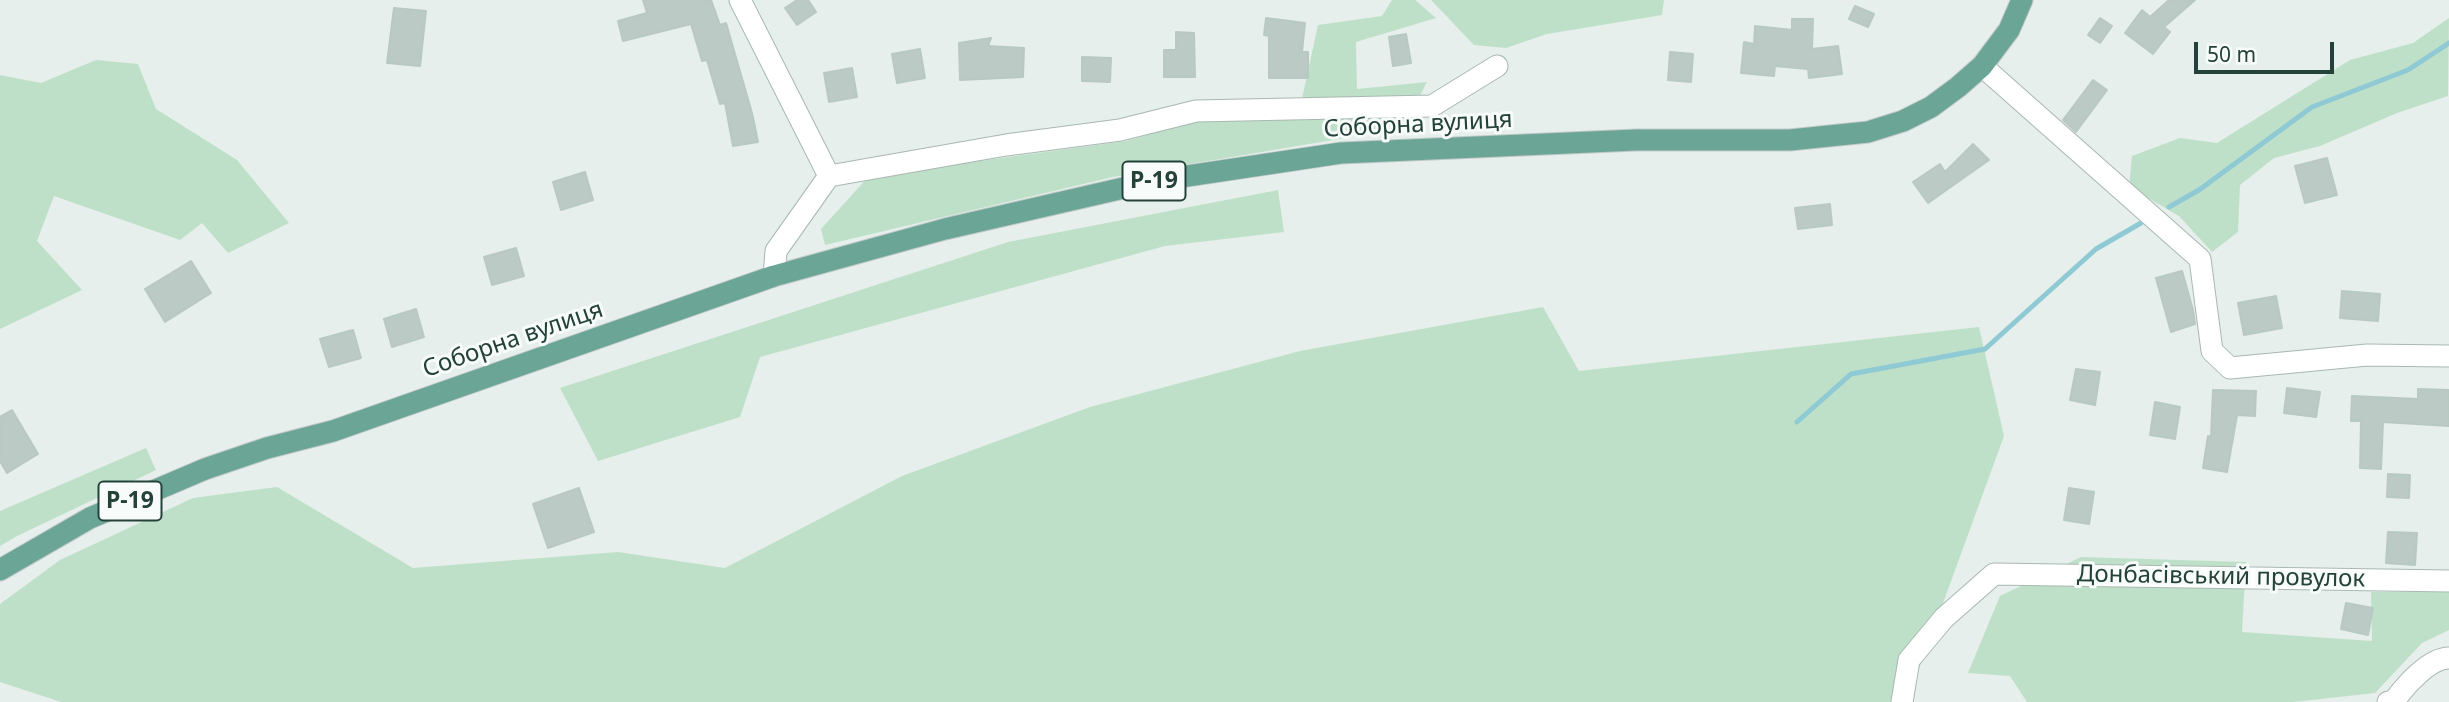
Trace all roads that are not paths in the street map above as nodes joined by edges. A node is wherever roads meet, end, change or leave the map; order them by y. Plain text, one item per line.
1 (740, 0) edge
2 (2022, 0) edge
3 (1497, 66) dead end
4 (1982, 66) junction
5 (829, 176) junction
6 (774, 276) junction
7 (2449, 356) edge
8 (0, 570) edge
9 (2449, 581) edge
10 (2449, 658) edge
11 (1902, 702) edge
12 (2388, 702) edge

1 - 5 street
2 - 4 main road, Соборна вулиця / Р-19
3 - 5 street, Соборна вулиця
4 - 6 main road, Соборна вулиця / Р-19
4 - 7 street
5 - 6 street
6 - 8 main road, Соборна вулиця / Р-19
9 - 11 street, Донбасівський провулок
10 - 12 street

